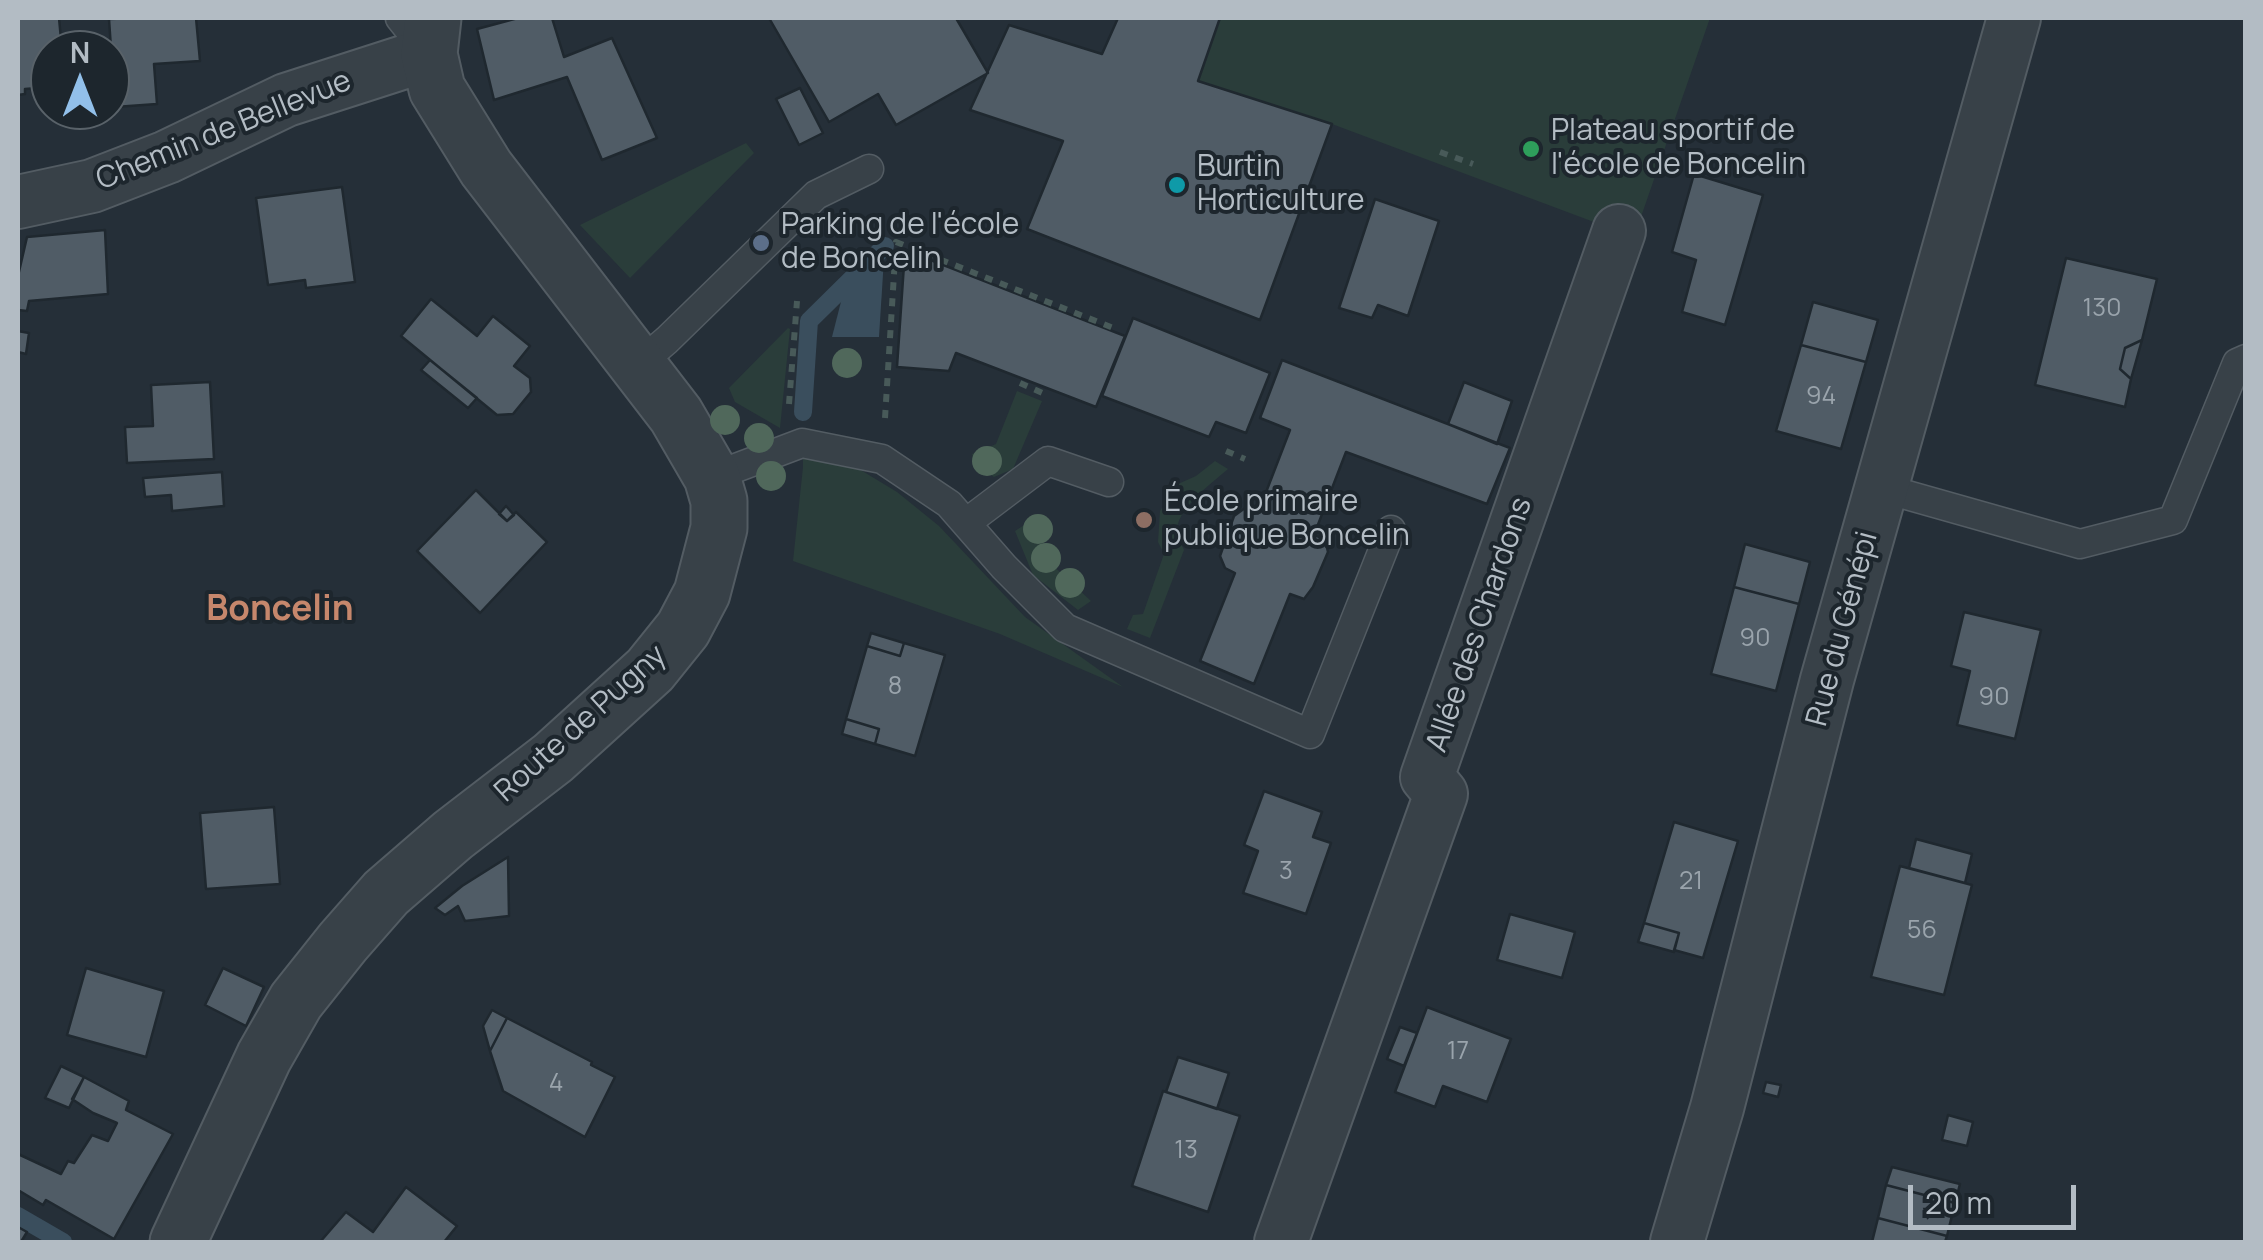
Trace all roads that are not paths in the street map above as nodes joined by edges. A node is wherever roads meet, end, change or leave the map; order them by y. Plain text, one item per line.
1 (2014, 18) edge
2 (421, 30) edge
3 (869, 169) dead end
4 (18, 202) edge
5 (1618, 230) dead end
6 (2246, 359) edge
7 (639, 364) junction
8 (712, 477) junction
9 (1109, 482) dead end
10 (1882, 488) junction
11 (966, 523) junction
12 (1391, 530) dead end
13 (178, 1242) edge
14 (1281, 1242) edge
15 (1676, 1242) edge

1 - 10 street, Rue du Génépi
2 - 4 street, Chemin de Bellevue
2 - 7 street, Route de Pugny
3 - 7 lane
5 - 14 street, Allée des Chardons
6 - 10 lane
7 - 8 street, Route de Pugny
8 - 11 lane
8 - 13 street, Route de Pugny
9 - 11 lane
10 - 15 street, Rue du Génépi
11 - 12 lane

